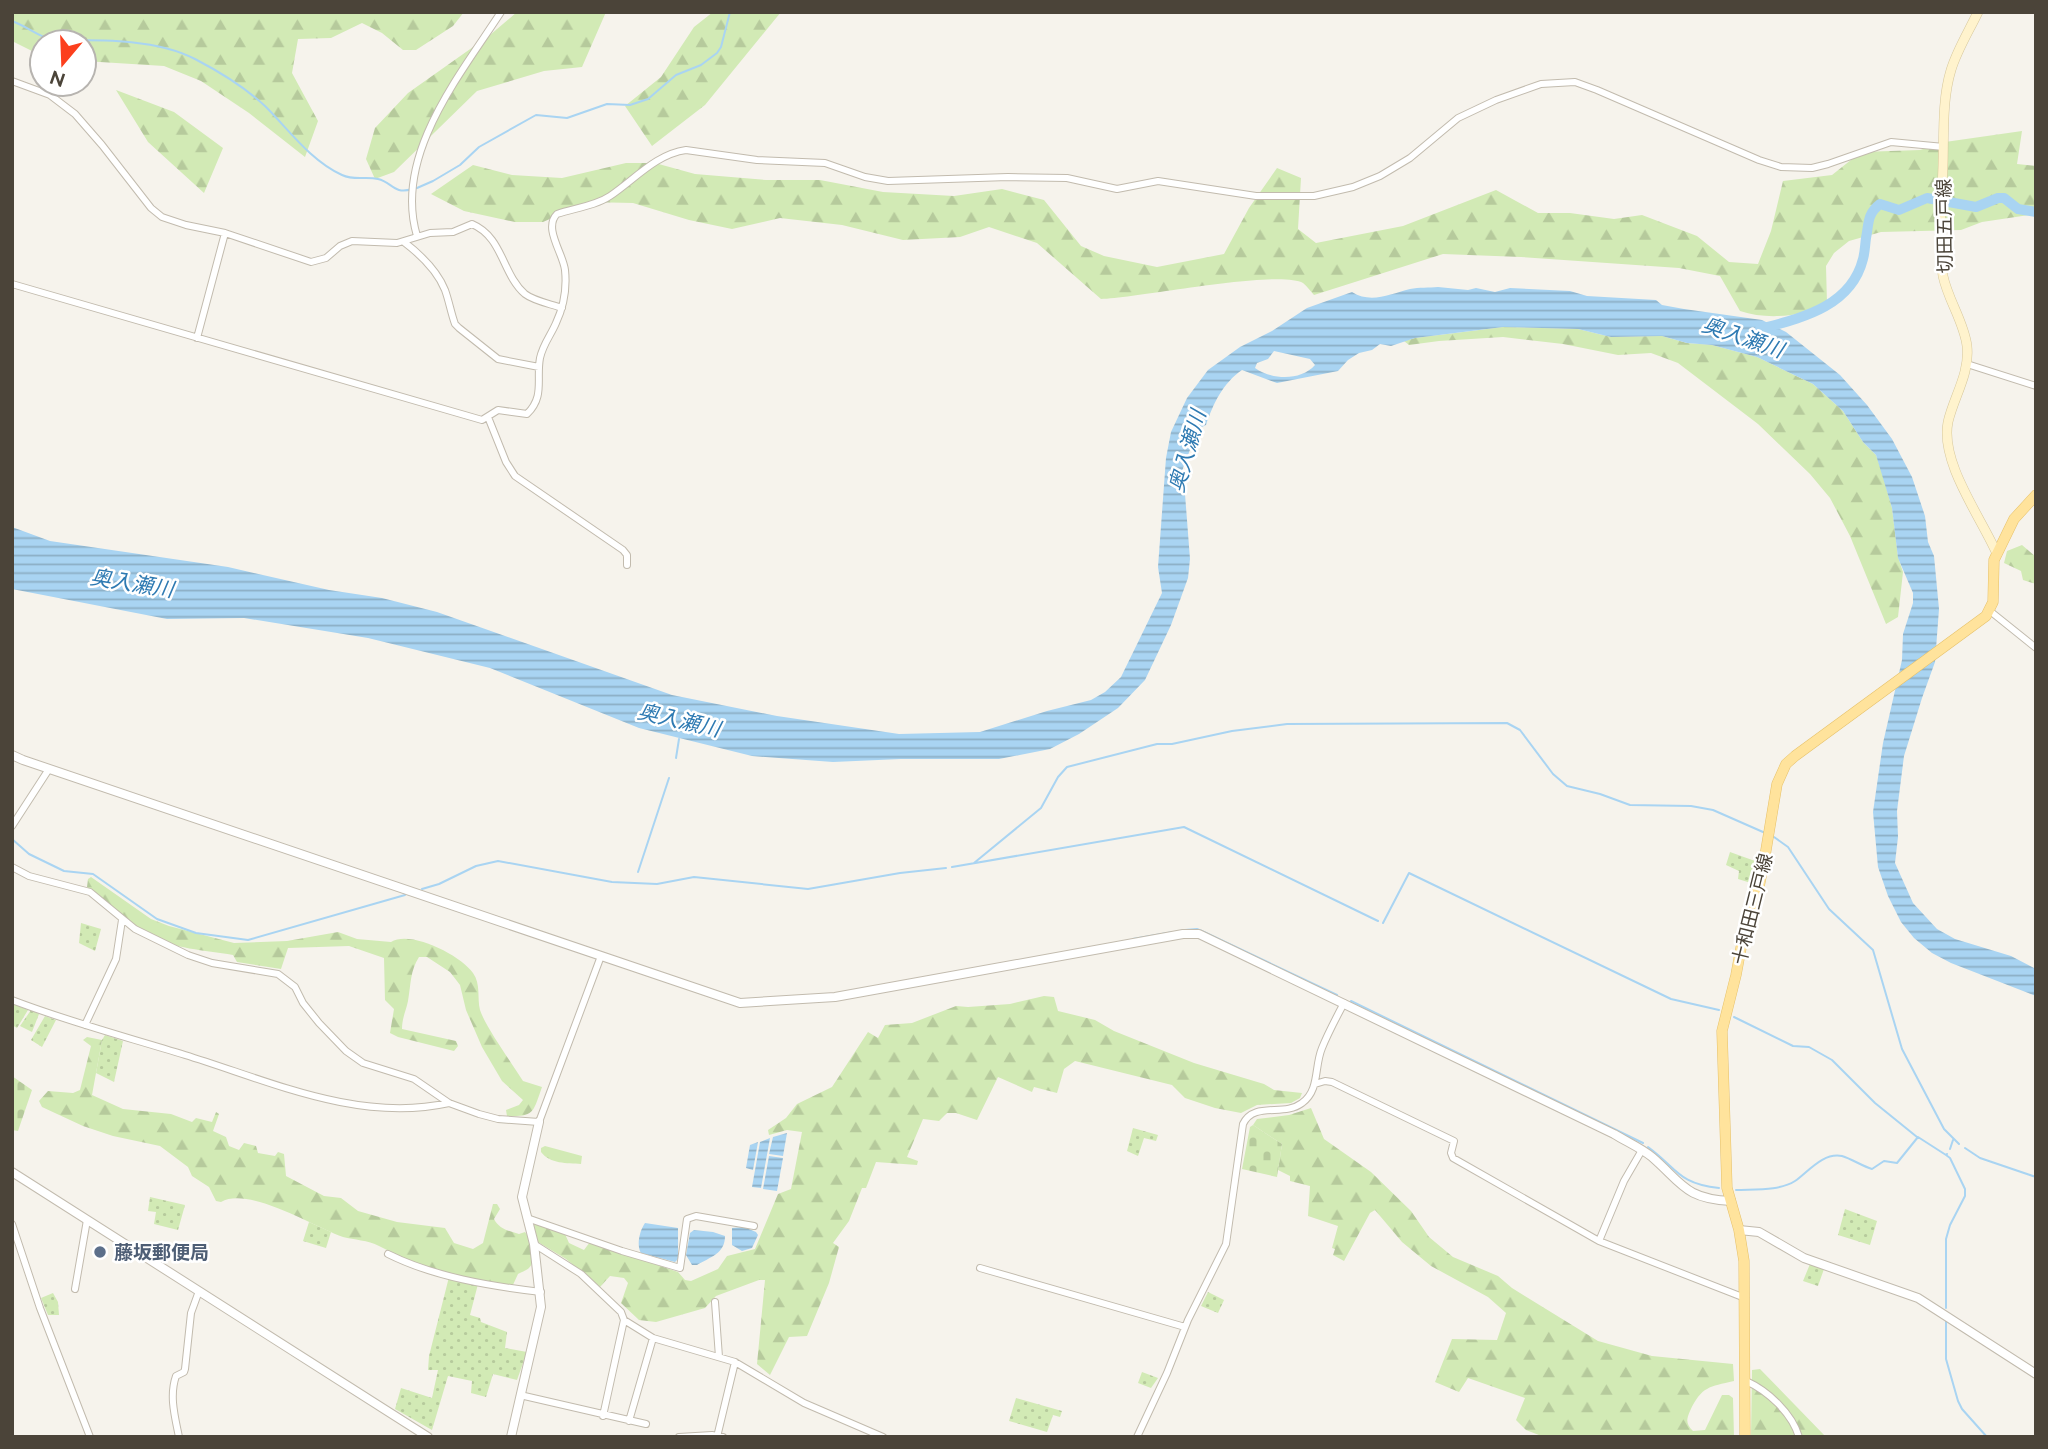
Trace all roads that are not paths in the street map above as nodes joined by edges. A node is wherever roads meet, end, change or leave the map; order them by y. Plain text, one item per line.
1 (501, 12) edge
2 (1978, 12) edge
3 (12, 81) edge
4 (1944, 147) junction
5 (225, 233) junction
6 (417, 236) junction
7 (404, 242) junction
8 (12, 284) edge
9 (562, 308) junction
10 (197, 338) junction
11 (1967, 364) junction
12 (539, 367) junction
13 (2036, 386) edge
14 (488, 416) junction
15 (2036, 495) edge
16 (1997, 554) junction
17 (627, 565) dead end
18 (1990, 611) junction
19 (2036, 649) edge
20 (12, 755) edge
21 (48, 769) junction
22 (12, 826) edge
23 (12, 867) edge
24 (122, 920) junction
25 (601, 956) junction
26 (12, 1000) edge
27 (1344, 1003) junction
28 (85, 1025) junction
29 (1315, 1084) junction
30 (449, 1103) junction
31 (539, 1122) junction
32 (1642, 1150) junction
33 (12, 1172) edge
34 (1731, 1201) junction
35 (527, 1218) junction
36 (87, 1220) junction
37 (12, 1224) edge
38 (754, 1226) dead end
39 (1739, 1230) junction
40 (1599, 1241) junction
41 (534, 1244) junction
42 (388, 1254) dead end
43 (981, 1268) dead end
44 (75, 1289) dead end
45 (199, 1291) junction
46 (541, 1292) junction
47 (1745, 1298) junction
48 (716, 1302) dead end
49 (624, 1320) junction
50 (1185, 1326) junction
51 (653, 1338) junction
52 (719, 1357) junction
53 (735, 1362) junction
54 (2036, 1374) edge
55 (1746, 1381) junction
56 (520, 1395) junction
57 (603, 1416) junction
58 (629, 1421) junction
59 (646, 1424) dead end
60 (719, 1436) edge
61 (90, 1437) edge
62 (179, 1437) edge
63 (428, 1437) edge
64 (511, 1437) edge
65 (679, 1437) edge
66 (883, 1437) edge
67 (1137, 1437) edge
68 (1745, 1437) edge
69 (1799, 1437) edge

1 - 6 street
2 - 4 main road, 切田五戸線
3 - 5 street
4 - 9 street
4 - 11 main road, 切田五戸線
5 - 7 street
5 - 10 street
6 - 7 street
6 - 9 street
7 - 12 street
8 - 10 street
9 - 12 street
10 - 14 street
11 - 13 street
11 - 16 main road, 切田五戸線
12 - 14 street
14 - 17 street
15 - 16 main road
16 - 18 main road
18 - 19 street
18 - 34 main road, 十和田三戸線
20 - 21 street
21 - 22 street
21 - 25 street
23 - 24 street
24 - 28 street
24 - 30 street
25 - 27 street
25 - 31 street
26 - 28 street
27 - 29 street
27 - 32 street
28 - 30 street
29 - 40 street
29 - 50 street
30 - 31 street
31 - 35 street
32 - 34 street
32 - 40 street
33 - 36 street
34 - 39 main road, 十和田三戸線
35 - 38 street
35 - 41 street
36 - 44 street
36 - 45 street
37 - 61 street
39 - 47 main road, 十和田三戸線
39 - 54 street
40 - 47 street
41 - 46 street
41 - 49 street
42 - 46 street
43 - 50 street
45 - 62 street
45 - 63 street
46 - 56 street
47 - 55 main road, 十和田三戸線
48 - 52 street
49 - 51 street
49 - 57 street
50 - 67 street
51 - 52 street
51 - 58 street
52 - 53 street
53 - 60 street
53 - 66 street
55 - 68 main road, 十和田三戸線
55 - 69 street
56 - 57 street
56 - 64 street
57 - 58 street
58 - 59 street
60 - 65 street

